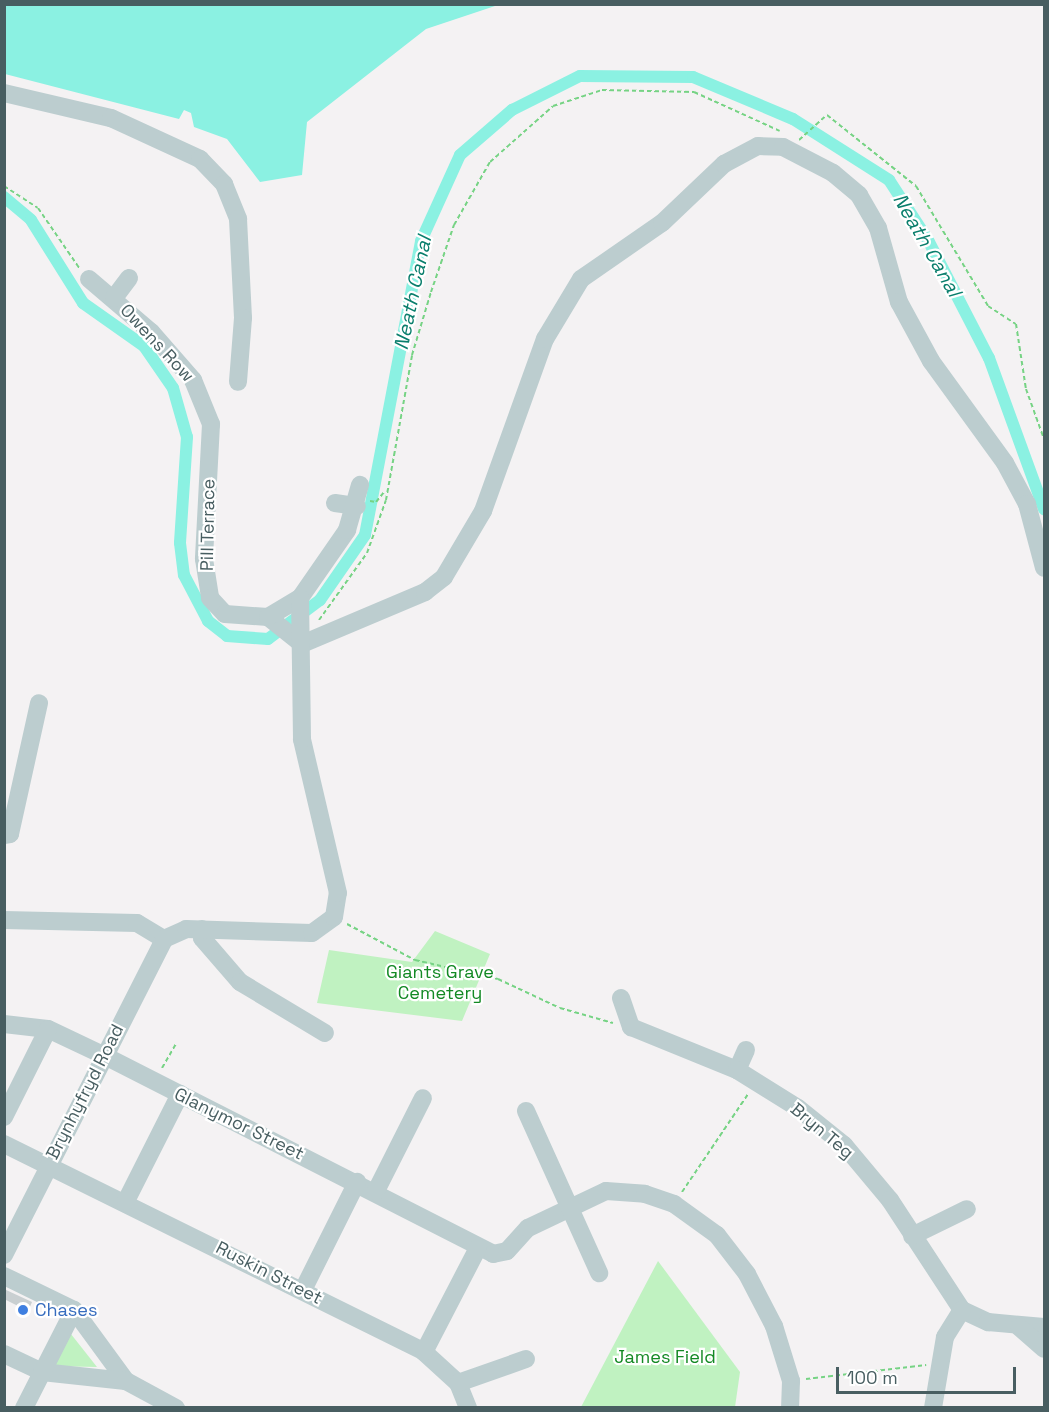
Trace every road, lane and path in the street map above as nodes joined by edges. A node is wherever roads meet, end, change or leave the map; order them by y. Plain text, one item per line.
1 (4, 93) edge
2 (4, 186) edge
3 (129, 278) dead end
4 (89, 279) joint
5 (114, 298) junction
6 (238, 382) dead end
7 (212, 423) joint
8 (1044, 439) edge
9 (360, 485) dead end
10 (386, 491) junction
11 (376, 502) dead end
12 (335, 503) dead end
13 (357, 506) junction
14 (1044, 568) edge
15 (300, 601) junction
16 (287, 628) junction
17 (39, 703) dead end
18 (4, 835) edge
19 (334, 917) junction
20 (4, 920) edge
21 (202, 929) junction
22 (168, 936) junction
23 (621, 998) dead end
24 (4, 1024) edge
25 (631, 1027) junction
26 (48, 1029) junction
27 (325, 1033) dead end
28 (176, 1044) dead end
29 (746, 1050) dead end
30 (103, 1055) junction
31 (737, 1070) junction
32 (756, 1082) junction
33 (154, 1083) junction
34 (180, 1094) junction
35 (423, 1098) dead end
36 (526, 1111) dead end
37 (4, 1117) edge
38 (4, 1144) edge
39 (48, 1166) junction
40 (357, 1182) junction
41 (376, 1191) junction
42 (126, 1201) junction
43 (674, 1204) junction
44 (569, 1205) junction
45 (968, 1209) dead end
46 (912, 1236) junction
47 (486, 1251) junction
48 (4, 1255) edge
49 (599, 1273) dead end
50 (4, 1276) edge
51 (303, 1290) junction
52 (74, 1310) junction
53 (962, 1310) junction
54 (1017, 1326) junction
55 (1044, 1327) edge
56 (1044, 1349) edge
57 (424, 1352) junction
58 (4, 1354) edge
59 (526, 1359) dead end
60 (938, 1364) junction
61 (42, 1372) junction
62 (126, 1381) junction
63 (791, 1381) junction
64 (458, 1383) junction
65 (24, 1407) edge
66 (176, 1407) edge
67 (468, 1407) edge
68 (790, 1407) edge
69 (933, 1407) edge

1 - 6 street
2 - 4 path
3 - 5 street, Owens Row
4 - 5 street, Owens Row
5 - 7 street, Owens Row
7 - 16 street, Pill Terrace
8 - 10 path
9 - 13 street
10 - 11 path
10 - 16 path
12 - 13 street
13 - 15 street
14 - 16 street
15 - 16 street
15 - 16 street
16 - 19 street
17 - 18 street
19 - 21 street
19 - 25 path
20 - 22 street
21 - 22 street
21 - 27 street
22 - 30 street, Brynhyfryd Road
23 - 25 street
24 - 26 street, Glanymor Street
25 - 31 street, Bryn Teg
26 - 30 street, Glanymor Street
26 - 37 street
28 - 33 path
29 - 31 street
30 - 33 street, Glanymor Street
30 - 39 street, Brynhyfryd Road
31 - 32 street, Bryn Teg
32 - 43 path
32 - 46 street, Bryn Teg
33 - 34 street, Glanymor Street
34 - 40 street, Glanymor Street
34 - 42 street
35 - 41 street
36 - 44 street
38 - 39 street, Ruskin Street
39 - 42 street, Ruskin Street
39 - 48 street, Brynhyfryd Road
40 - 41 street, Glanymor Street
40 - 51 street
41 - 47 street, Glanymor Street
42 - 51 street, Ruskin Street
43 - 44 street
43 - 63 street
44 - 47 street
44 - 49 street
45 - 46 street
46 - 53 street, Bryn Teg
47 - 57 street
50 - 52 street
51 - 57 street, Ruskin Street
52 - 61 street
52 - 62 street
53 - 54 street
53 - 60 street
54 - 55 street
54 - 56 street
57 - 64 street, Ruskin Street
58 - 61 street
59 - 64 street
60 - 63 path
60 - 69 street
61 - 62 street
61 - 65 street
62 - 66 street
63 - 68 street
64 - 67 street, Ruskin Street

